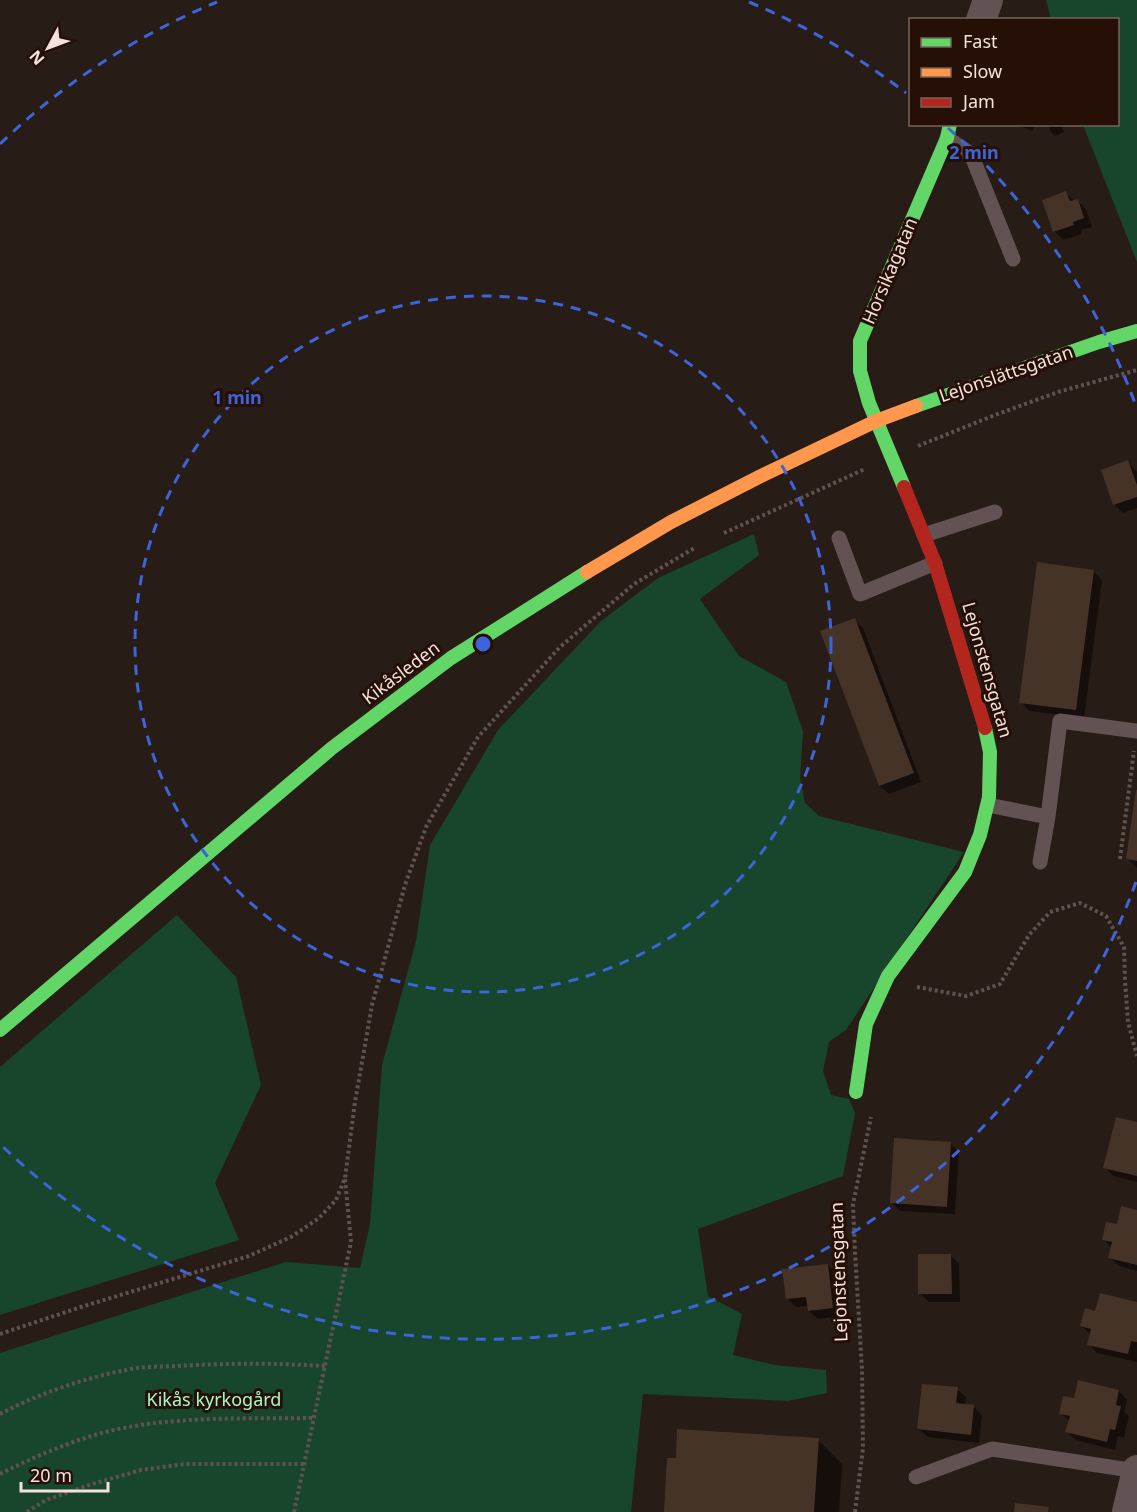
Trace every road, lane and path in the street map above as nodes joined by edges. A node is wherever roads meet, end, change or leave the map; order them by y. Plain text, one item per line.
1 (988, 0) edge
2 (982, 18) edge
3 (949, 131) edge
4 (1013, 259) dead end
5 (1137, 331) edge
6 (1137, 370) edge
7 (876, 422) junction
8 (891, 458) junction
9 (995, 512) dead end
10 (924, 535) junction
11 (717, 536) dead end
12 (839, 538) dead end
13 (697, 546) dead end
14 (935, 563) junction
15 (1136, 737) edge
16 (988, 805) junction
17 (1048, 817) junction
18 (1120, 859) dead end
19 (1040, 862) dead end
20 (884, 983) junction
21 (0, 1030) edge
22 (1137, 1056) edge
23 (856, 1092) dead end
24 (872, 1113) dead end
25 (345, 1178) junction
26 (0, 1334) edge
27 (325, 1366) junction
28 (0, 1414) edge
29 (314, 1418) junction
30 (304, 1464) junction
31 (1137, 1471) edge
32 (0, 1474) edge
33 (916, 1477) dead end
34 (27, 1512) edge
35 (294, 1512) edge
36 (855, 1512) edge
37 (1127, 1512) edge

1 - 2 street
3 - 4 lane
3 - 7 street, Horsikagatan
5 - 7 street, Lejonslättsgatan
6 - 8 path
7 - 8 street, Lejonstensgatan
7 - 21 street, Kikåsleden
8 - 10 street, Lejonstensgatan
8 - 11 path
9 - 10 lane
10 - 14 street, Lejonstensgatan
12 - 14 lane
13 - 25 path
14 - 16 street, Lejonstensgatan
15 - 17 lane
15 - 18 path
16 - 17 lane
16 - 20 street, Lejonstensgatan
17 - 19 lane
20 - 22 path
20 - 23 street, Lejonstensgatan
24 - 36 path, Lejonstensgatan
25 - 26 path
25 - 27 path
27 - 28 path
27 - 29 path
29 - 30 path
29 - 32 path
30 - 34 path
30 - 35 path
31 - 33 lane
31 - 37 street

